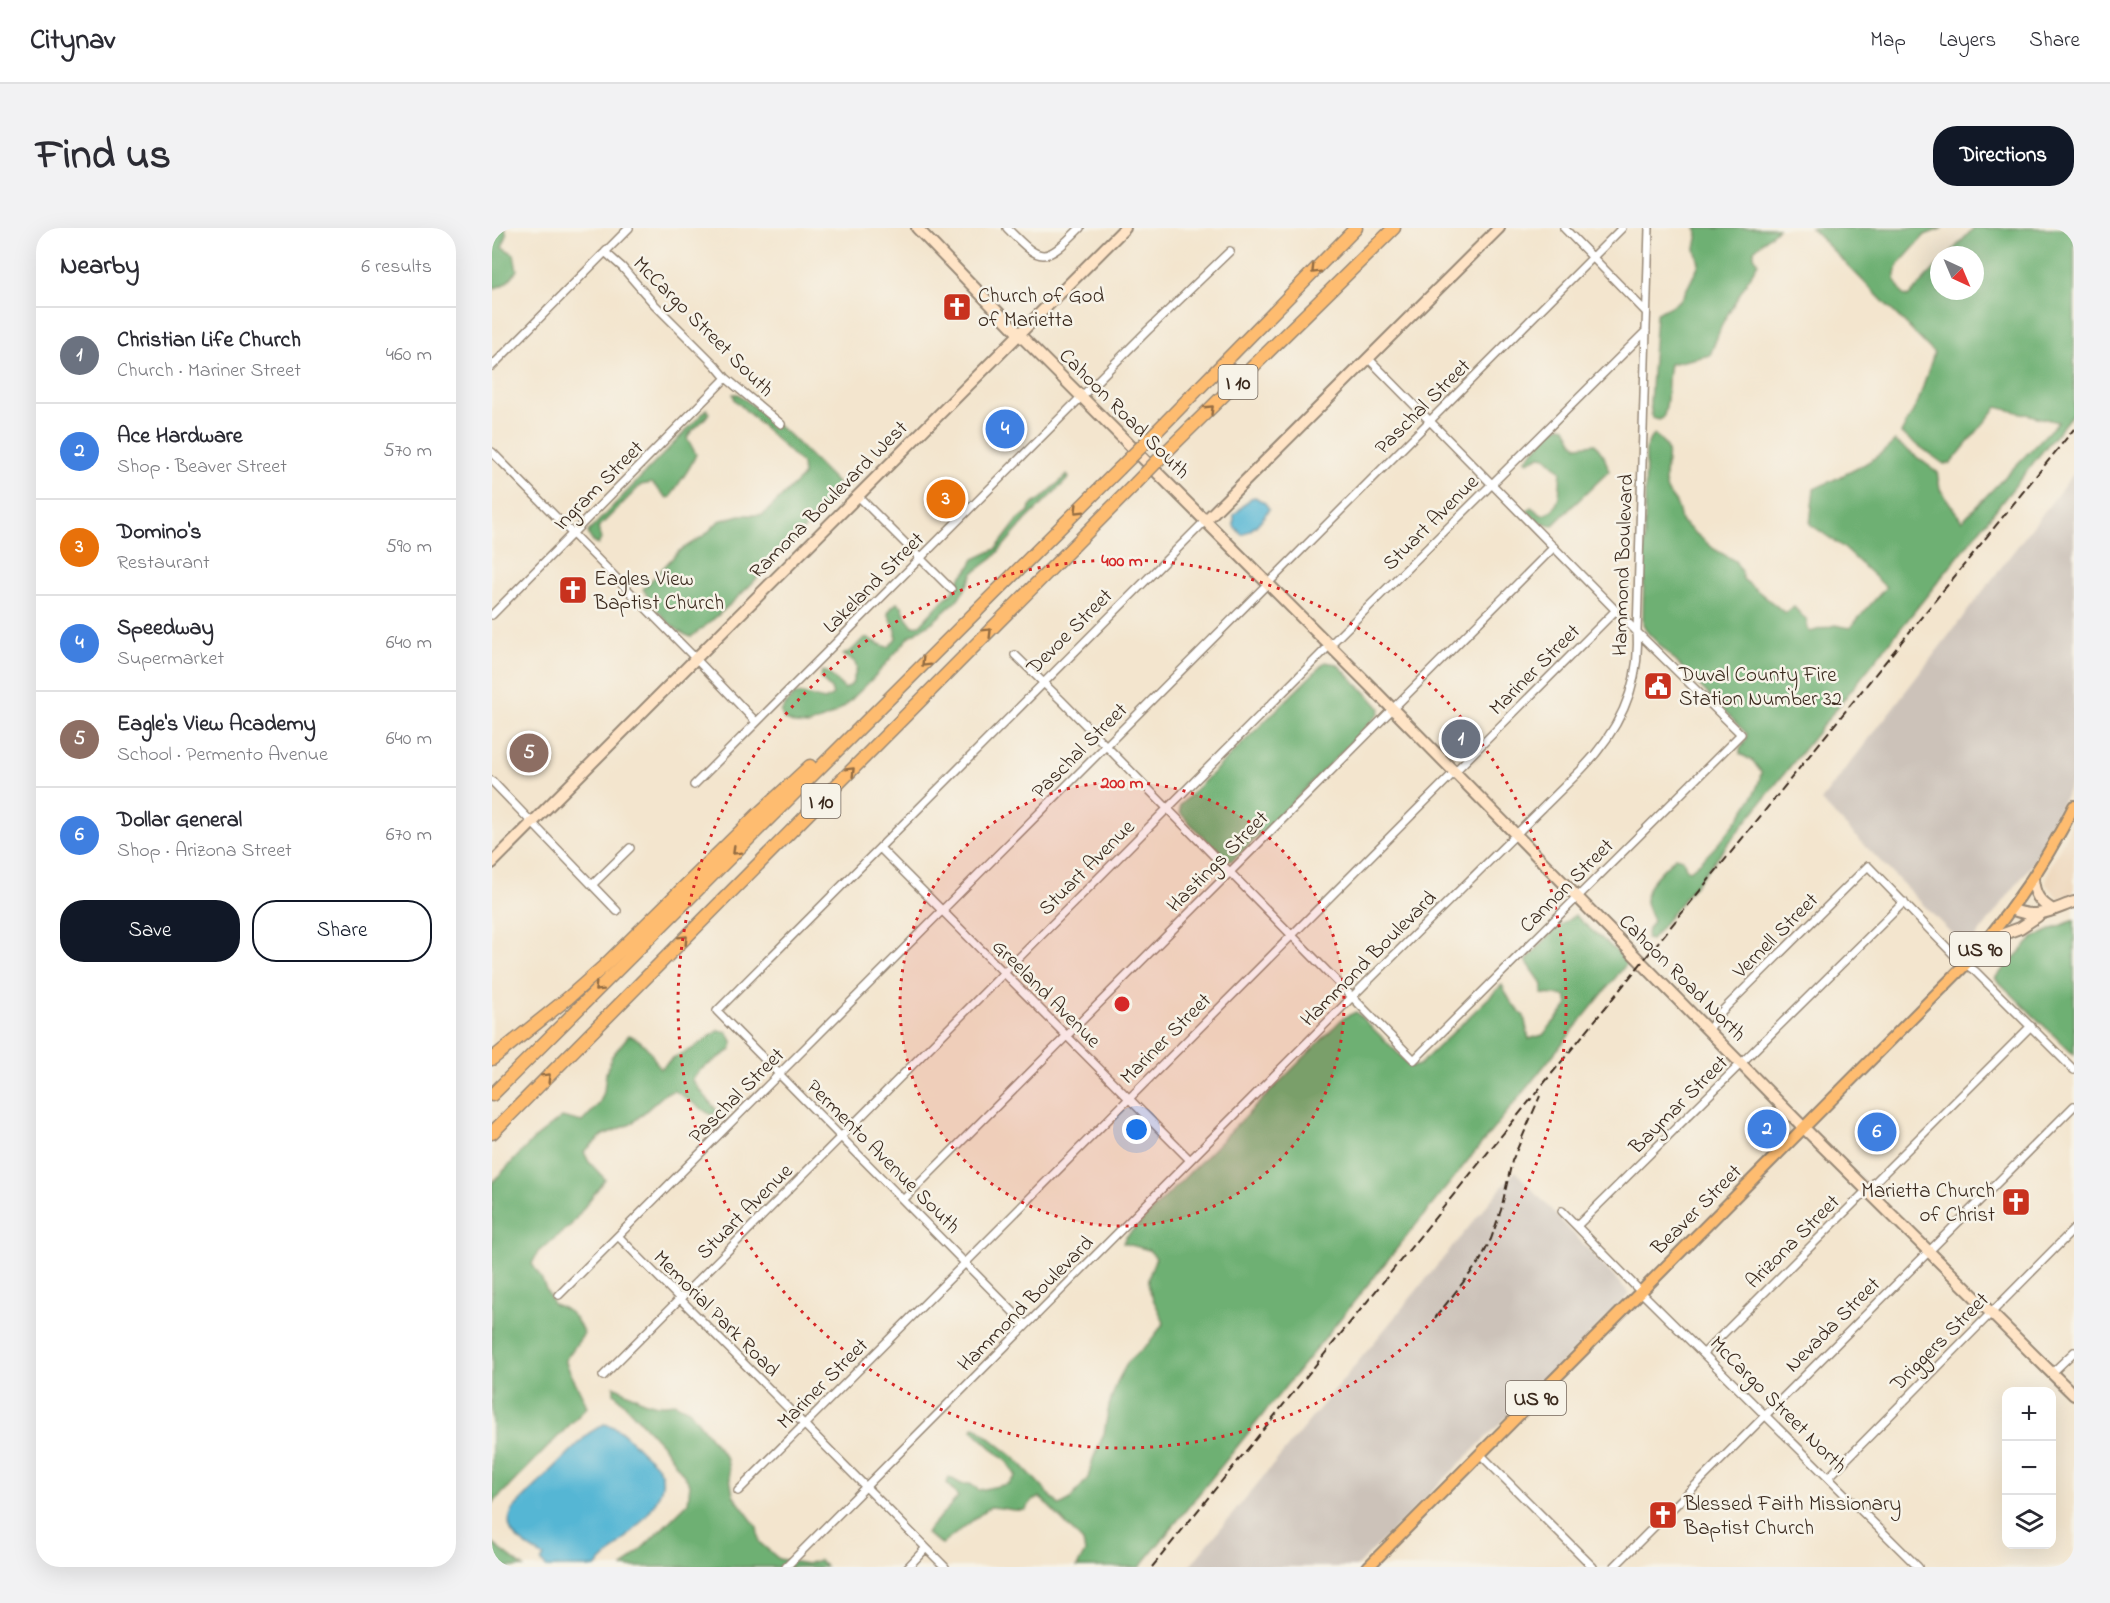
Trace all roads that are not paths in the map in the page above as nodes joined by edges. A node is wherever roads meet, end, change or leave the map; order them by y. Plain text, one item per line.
1 (628, 228) edge
2 (917, 228) edge
3 (1007, 228) edge
4 (1080, 228) edge
5 (1125, 228) edge
6 (1356, 228) edge
7 (1394, 228) edge
8 (1499, 228) edge
9 (1564, 228) edge
10 (1622, 228) edge
11 (1649, 228) edge
12 (1230, 251) dead end
13 (605, 252) junction
14 (1593, 257) junction
15 (1646, 312) junction
16 (1646, 331) junction
17 (1020, 335) junction
18 (1368, 358) junction
19 (492, 366) edge
20 (726, 378) junction
21 (1081, 396) junction
22 (1430, 421) junction
23 (781, 424) dead end
24 (492, 452) edge
25 (1492, 484) junction
26 (858, 496) junction
27 (1205, 521) junction
28 (572, 534) junction
29 (1554, 547) junction
30 (920, 558) junction
31 (1267, 584) junction
32 (951, 589) dead end
33 (1616, 610) junction
34 (492, 615) edge
35 (1637, 632) junction
36 (1329, 646) junction
37 (1015, 656) dead end
38 (696, 659) junction
39 (1044, 684) junction
40 (1391, 709) junction
41 (867, 721) junction
42 (756, 722) junction
43 (1106, 746) junction
44 (1453, 772) junction
45 (492, 782) edge
46 (694, 785) dead end
47 (2074, 806) edge
48 (1167, 809) junction
49 (533, 823) junction
50 (1515, 835) junction
51 (630, 848) dead end
52 (880, 848) junction
53 (492, 863) edge
54 (1229, 872) junction
55 (2033, 878) junction
56 (592, 885) junction
57 (1577, 898) junction
58 (1904, 902) junction
59 (2074, 902) edge
60 (2011, 909) junction
61 (943, 910) junction
62 (2052, 910) junction
63 (617, 911) dead end
64 (2041, 915) junction
65 (1291, 935) junction
66 (1987, 940) junction
67 (1966, 964) junction
68 (1004, 973) junction
69 (1352, 998) junction
70 (717, 1011) joint
71 (2031, 1026) junction
72 (1709, 1030) junction
73 (1067, 1036) junction
74 (492, 1059) edge
75 (1742, 1064) junction
76 (2074, 1070) edge
77 (781, 1075) junction
78 (492, 1095) edge
79 (1128, 1099) junction
80 (2074, 1106) edge
81 (506, 1119) junction
82 (1804, 1128) junction
83 (492, 1133) edge
84 (842, 1137) junction
85 (492, 1138) edge
86 (1190, 1160) junction
87 (1868, 1190) junction
88 (904, 1200) junction
89 (1562, 1211) dead end
90 (1578, 1226) junction
91 (2074, 1229) edge
92 (618, 1236) junction
93 (1929, 1250) junction
94 (965, 1261) junction
95 (1641, 1292) junction
96 (559, 1295) dead end
97 (680, 1299) junction
98 (1991, 1312) junction
99 (1026, 1325) junction
100 (2074, 1352) edge
101 (1704, 1353) junction
102 (2052, 1373) junction
103 (603, 1377) dead end
104 (2074, 1395) edge
105 (1766, 1414) junction
106 (804, 1424) junction
107 (1480, 1454) junction
108 (1828, 1477) junction
109 (865, 1487) junction
110 (738, 1491) dead end
111 (926, 1548) junction
112 (786, 1567) edge
113 (908, 1567) edge
114 (945, 1567) edge
115 (1368, 1567) edge
116 (1593, 1567) edge
117 (1614, 1567) edge
118 (1918, 1567) edge

1 - 13 street
2 - 17 street, Cahoon Road South
3 - 4 street
5 - 17 street, Ramona Boulevard West
6 -> 41 highway, I 10, bridge
81 -> 7 highway, I 10, bridge
8 - 18 street, Devoe Street
9 - 14 street
10 - 14 street, Paschal Street
11 - 15 street, Hammond Boulevard
12 - 21 street, Lakeland Street
13 - 19 street
13 - 20 street, McCargo Street South
14 - 15 street
14 - 22 street, Paschal Street
15 - 16 street, Hammond Boulevard
16 - 25 street, Stuart Avenue
16 - 35 street, Hammond Boulevard
17 - 21 street, Cahoon Road South
17 - 26 street, Ramona Boulevard West
18 - 22 street
18 - 27 street, Devoe Street
20 - 23 street, McCargo Street South
20 - 28 street, Ingram Street
21 - 27 street, Cahoon Road South
21 - 30 street, Lakeland Street
22 - 25 street
22 - 31 street, Paschal Street
24 - 28 street
25 - 29 street
25 - 36 street, Stuart Avenue
26 - 30 street
26 - 38 street, Ramona Boulevard West
27 - 31 street
27 - 39 street, Devoe Street
28 - 34 street, Ingram Street
28 - 38 street
29 - 33 street
29 - 40 street, Hastings Street
30 - 32 street
30 - 42 street, Lakeland Street
31 - 36 street, Cahoon Road North
31 - 43 street, Paschal Street
33 - 35 street
33 - 44 street, Mariner Street
35 - 50 street, Hammond Boulevard
35 - 57 street, Cannon Street
36 - 40 street, Cahoon Road North
36 - 48 street, Stuart Avenue
37 - 39 street
38 - 42 street
38 - 49 street, Ramona Boulevard West
39 - 43 street
39 - 52 street, Devoe Street
40 - 44 street, Cahoon Road North
40 - 54 street, Hastings Street
41 - 74 highway
41 -> 78 highway, I 10
42 - 46 street, Lakeland Street
43 - 48 street
43 - 61 street, Paschal Street
44 - 50 street, Cahoon Road North
44 - 65 street, Mariner Street
45 - 49 street
47 - 55 main road, Beaver Street / US 90
48 - 54 street
48 - 68 street, Stuart Avenue
49 - 53 street, Ramona Boulevard West
49 - 56 street
50 - 57 street, Cahoon Road North
50 - 69 street, Hammond Boulevard
51 - 56 street
52 - 61 street, Greeland Avenue
52 - 70 street, Devoe Street
54 - 65 street
54 - 73 street, Hastings Street
55 - 60 main road, Beaver Street / US 90
55 - 62 street
56 - 63 street
57 - 69 street, Cannon Street
57 - 72 street, Cahoon Road North
58 - 67 street
58 - 72 street, Vernell Street
58 - 75 street, Baymar Street
59 - 62 street
60 - 64 street
60 - 66 main road, Beaver Street / US 90
61 - 68 street, Greeland Avenue
61 - 77 street, Paschal Street
62 - 64 street
64 - 66 street
65 - 69 street
65 - 79 street, Mariner Street
66 - 67 main road, Beaver Street / US 90
67 - 71 street
67 - 82 main road, Beaver Street / US 90
68 - 73 street, Greeland Avenue
68 - 84 street, Stuart Avenue
69 - 86 street, Hammond Boulevard
70 - 77 street, Permento Avenue South
71 - 76 street
71 - 87 street, Arizona Street
72 - 75 street, Cahoon Road North
73 - 79 street, Greeland Avenue
73 - 88 street, Hastings Street
75 - 82 street, Cahoon Road North
75 - 90 street, Baymar Street
77 - 84 street, Permento Avenue South
77 - 92 street, Paschal Street
79 - 86 street, Greeland Avenue
79 - 94 street, Mariner Street
80 - 93 street, Nevada Street
81 - 83 highway, I 10
81 - 85 highway
82 - 87 street, Cahoon Road North
82 - 95 main road, Beaver Street / US 90
84 - 88 street, Permento Avenue South
84 - 97 street, Stuart Avenue
86 - 99 street, Hammond Boulevard
87 - 93 street, Cahoon Road North
87 - 101 street, Arizona Street
88 - 94 street, Permento Avenue South
89 - 90 street
90 - 95 street
91 - 98 street, Driggers Street
92 - 96 street, Paschal Street
92 - 97 street, Memorial Park Road
93 - 98 street, Cahoon Road North
93 - 105 street, Nevada Street
94 - 99 street, Permento Avenue South
94 - 106 street, Mariner Street
95 - 101 street, McCargo Street North
95 - 107 main road, Beaver Street / US 90
97 - 103 street, Stuart Avenue
97 - 106 street, Memorial Park Road
98 - 102 street, Cahoon Road North
98 - 108 street, Driggers Street
99 - 109 street, Hammond Boulevard
100 - 102 street
101 - 105 street, McCargo Street North
102 - 104 street, Cahoon Road North
105 - 108 street, McCargo Street North
105 - 117 street, Nevada Street
106 - 109 street, Memorial Park Road
106 - 110 street, Mariner Street
107 - 115 main road, Beaver Street / US 90
107 - 116 street
108 - 118 street, McCargo Street North
109 - 111 street, Memorial Park Road
109 - 112 street, Hammond Boulevard
111 - 113 street
111 - 114 street, Memorial Park Road

